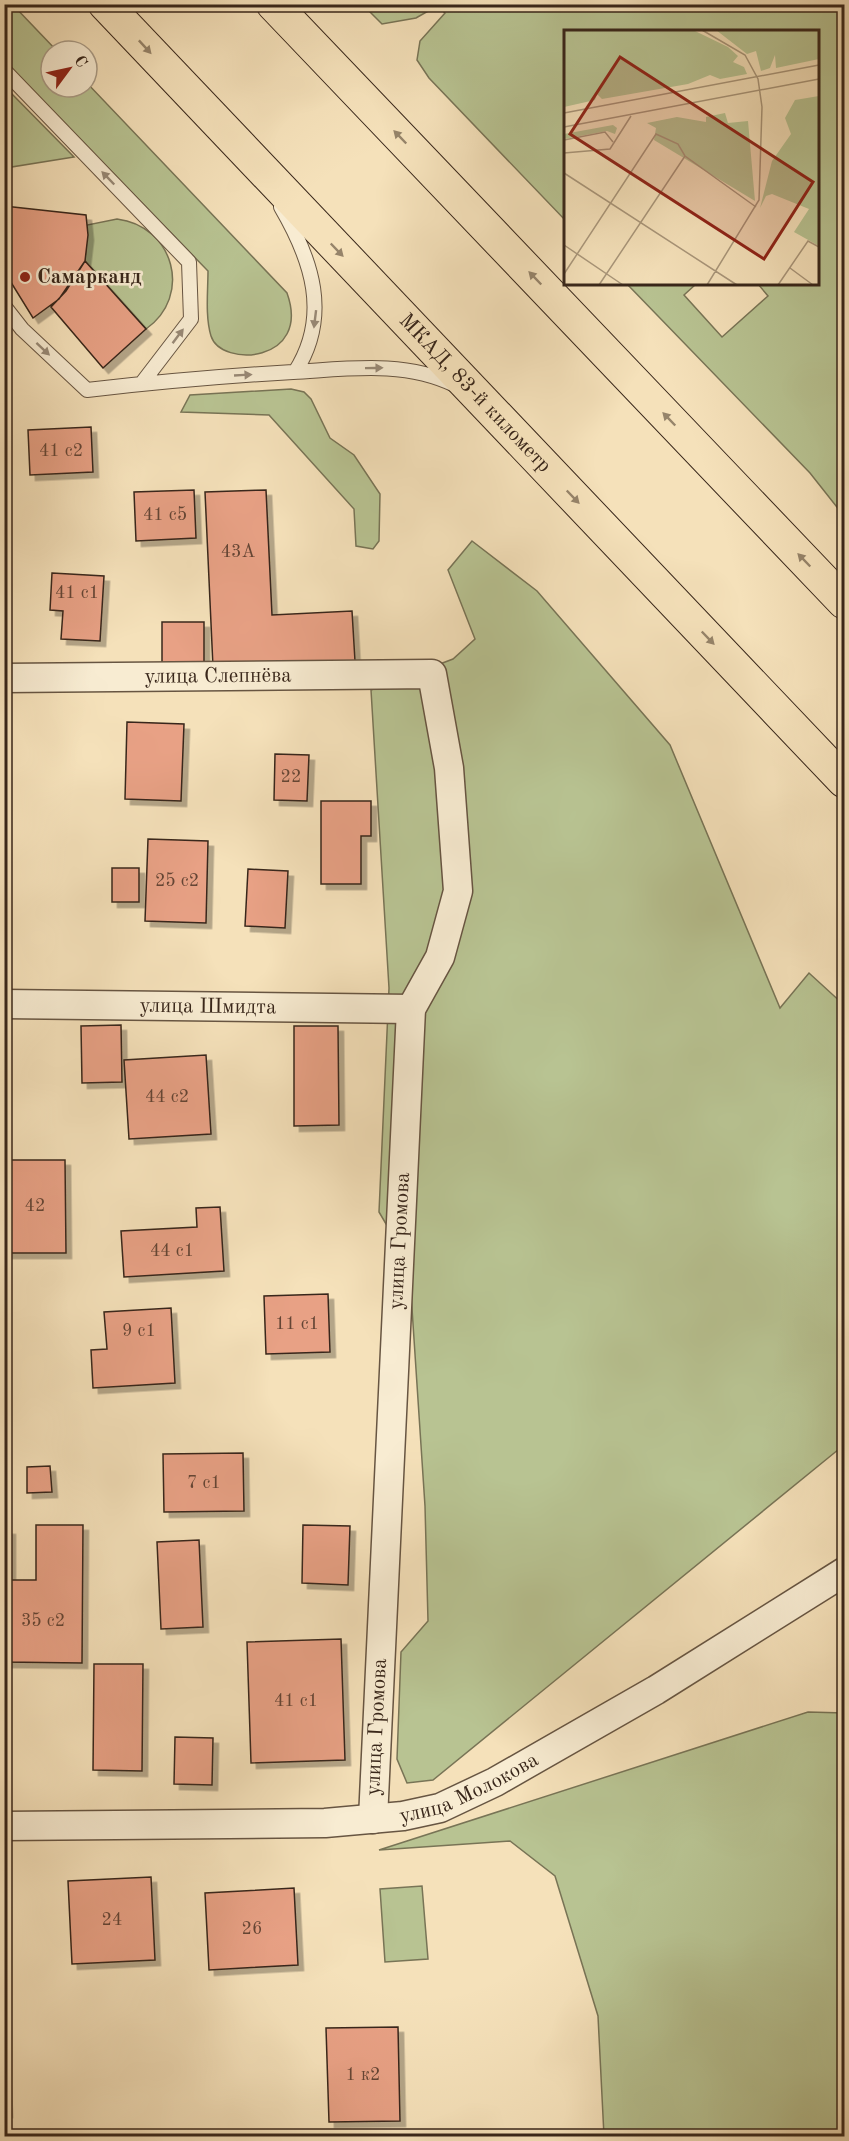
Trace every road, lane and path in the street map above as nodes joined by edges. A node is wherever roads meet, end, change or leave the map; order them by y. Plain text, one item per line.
1 (105, 4) edge
2 (273, 4) edge
3 (4, 70) edge
4 (259, 169) junction
5 (4, 306) edge
6 (295, 372) junction
7 (142, 383) junction
8 (476, 396) junction
9 (844, 602) edge
10 (432, 674) joint
11 (4, 678) edge
12 (844, 781) edge
13 (4, 1004) edge
14 (411, 1009) junction
15 (844, 1572) edge
16 (373, 1819) junction
17 (4, 1826) edge

1 -> 4 highway, МКАД, 83-й километр
9 -> 2 highway
7 -> 3 lane
4 -> 6 lane
4 -> 8 highway, МКАД, 83-й километр
5 -> 7 lane
7 -> 6 lane
6 -> 8 lane
8 -> 12 highway, МКАД, 83-й километр
10 - 11 street, улица Слепнёва
10 - 14 street, улица Громова
13 - 14 street, улица Шмидта
14 - 16 street, улица Громова
15 - 16 street, улица Молокова
16 - 17 street, улица Молокова

